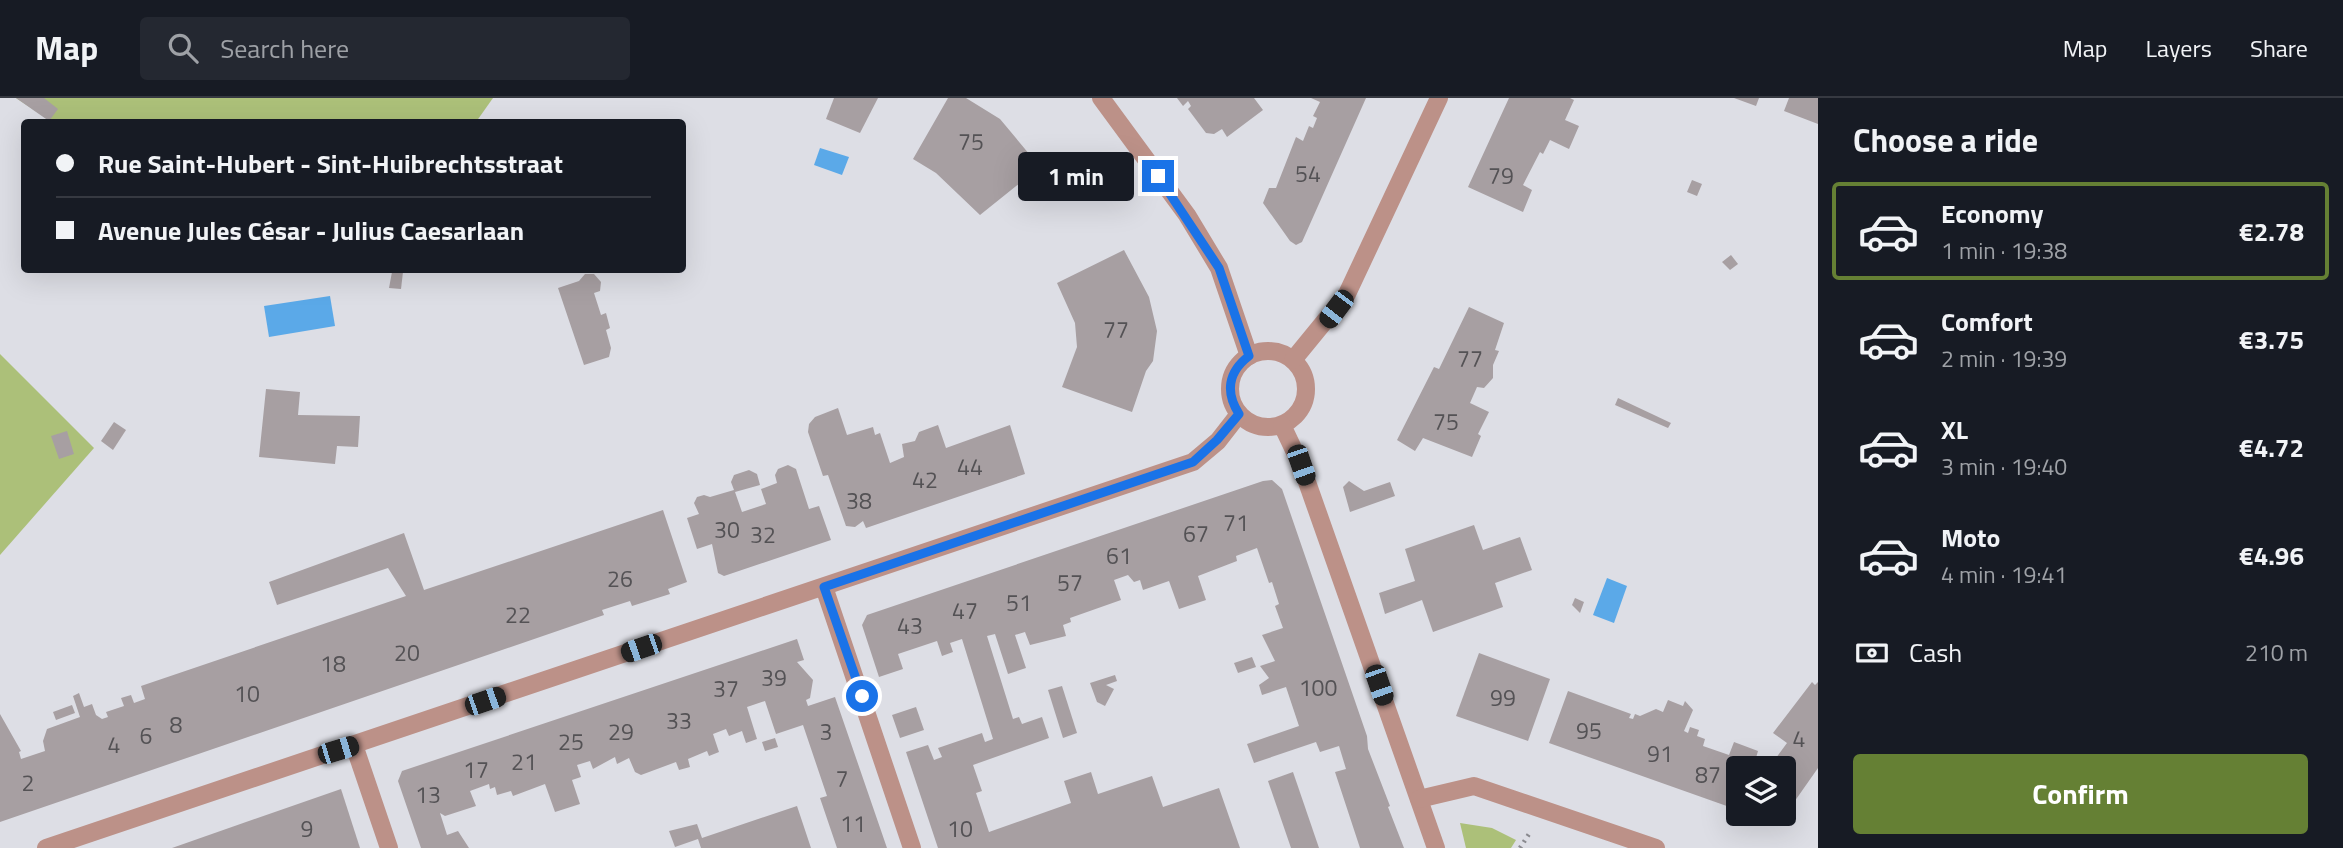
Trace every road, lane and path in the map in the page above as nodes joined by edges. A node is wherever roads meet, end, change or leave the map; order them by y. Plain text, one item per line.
1 (1101, 98) edge
2 (1439, 98) edge
3 (1249, 356) junction
4 (1293, 360) junction
5 (1239, 414) junction
6 (1282, 425) junction
7 (824, 587) junction
8 (354, 745) junction
9 (1419, 800) junction
10 (1529, 834) dead end
11 (46, 848) edge
12 (389, 848) edge
13 (912, 848) edge
14 (1436, 848) edge
15 (1520, 848) edge
16 (1656, 848) edge

1 - 3 street
2 - 4 street
3 - 4 street
3 - 5 street
4 - 6 street
5 - 6 street
5 - 7 street
6 - 9 street
7 - 8 street
7 - 13 street
8 - 11 street
8 - 12 street
9 - 14 street
9 - 16 street
10 - 15 path

